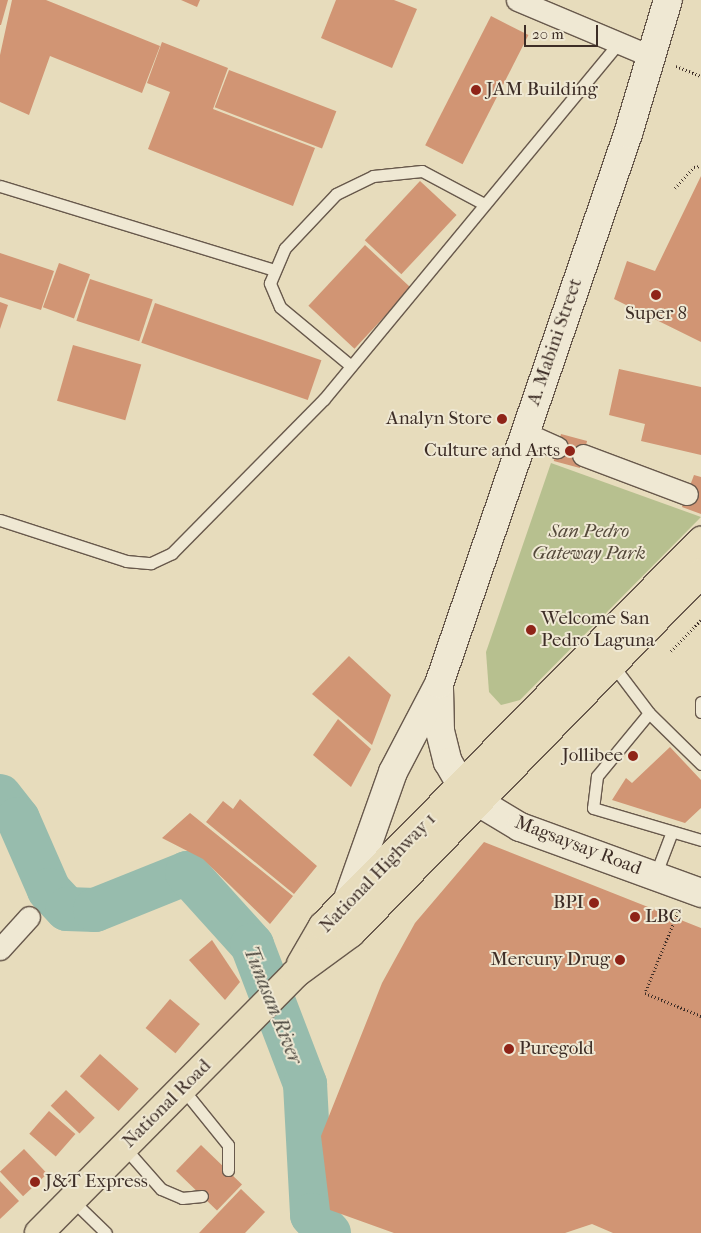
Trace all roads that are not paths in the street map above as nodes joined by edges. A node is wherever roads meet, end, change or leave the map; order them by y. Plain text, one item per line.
1 (517, 0) edge
2 (668, 0) edge
3 (619, 42) junction
4 (650, 56) junction
5 (0, 186) edge
6 (484, 204) junction
7 (272, 269) junction
8 (351, 366) junction
9 (525, 433) junction
10 (557, 446) dead end
11 (582, 455) dead end
12 (687, 494) dead end
13 (0, 520) edge
14 (701, 541) edge
15 (701, 573) edge
16 (604, 655) junction
17 (439, 684) junction
18 (701, 702) edge
19 (701, 712) edge
20 (649, 713) junction
21 (701, 764) edge
22 (471, 794) junction
23 (671, 834) junction
24 (701, 840) edge
25 (655, 876) junction
26 (694, 890) edge
27 (347, 902) junction
28 (29, 917) dead end
29 (0, 949) edge
30 (295, 974) junction
31 (182, 1088) junction
32 (124, 1147) junction
33 (228, 1170) dead end
34 (202, 1196) dead end
35 (72, 1200) junction
36 (39, 1233) edge
37 (106, 1233) edge

1 - 3 street
2 - 4 main road, A. Mabini Street
3 - 4 street
3 - 6 lane
4 - 9 main road, A. Mabini Street
5 - 7 lane
6 - 7 lane
6 - 8 lane
7 - 8 lane
8 - 13 lane
9 - 10 street
9 - 17 main road, A. Mabini Street
11 - 12 street
14 - 16 highway, National Highway 1
15 - 16 highway, National Highway 1
16 - 20 lane
16 - 22 highway, National Highway 1
17 - 22 main road, A. Mabini Street
17 - 27 main road, A. Mabini Street
18 - 19 lane
20 - 21 lane
20 - 23 lane
22 - 25 main road, Magsaysay Road
22 - 27 highway, National Highway 1
22 - 30 highway, National Highway 1
23 - 24 lane
23 - 25 lane
25 - 26 main road, Magsaysay Road
27 - 30 highway, National Highway 1
28 - 29 street
30 - 31 highway, National Road
31 - 32 highway, National Road
31 - 33 lane
32 - 34 lane
32 - 35 highway, National Road
35 - 36 highway, National Road
35 - 37 lane

